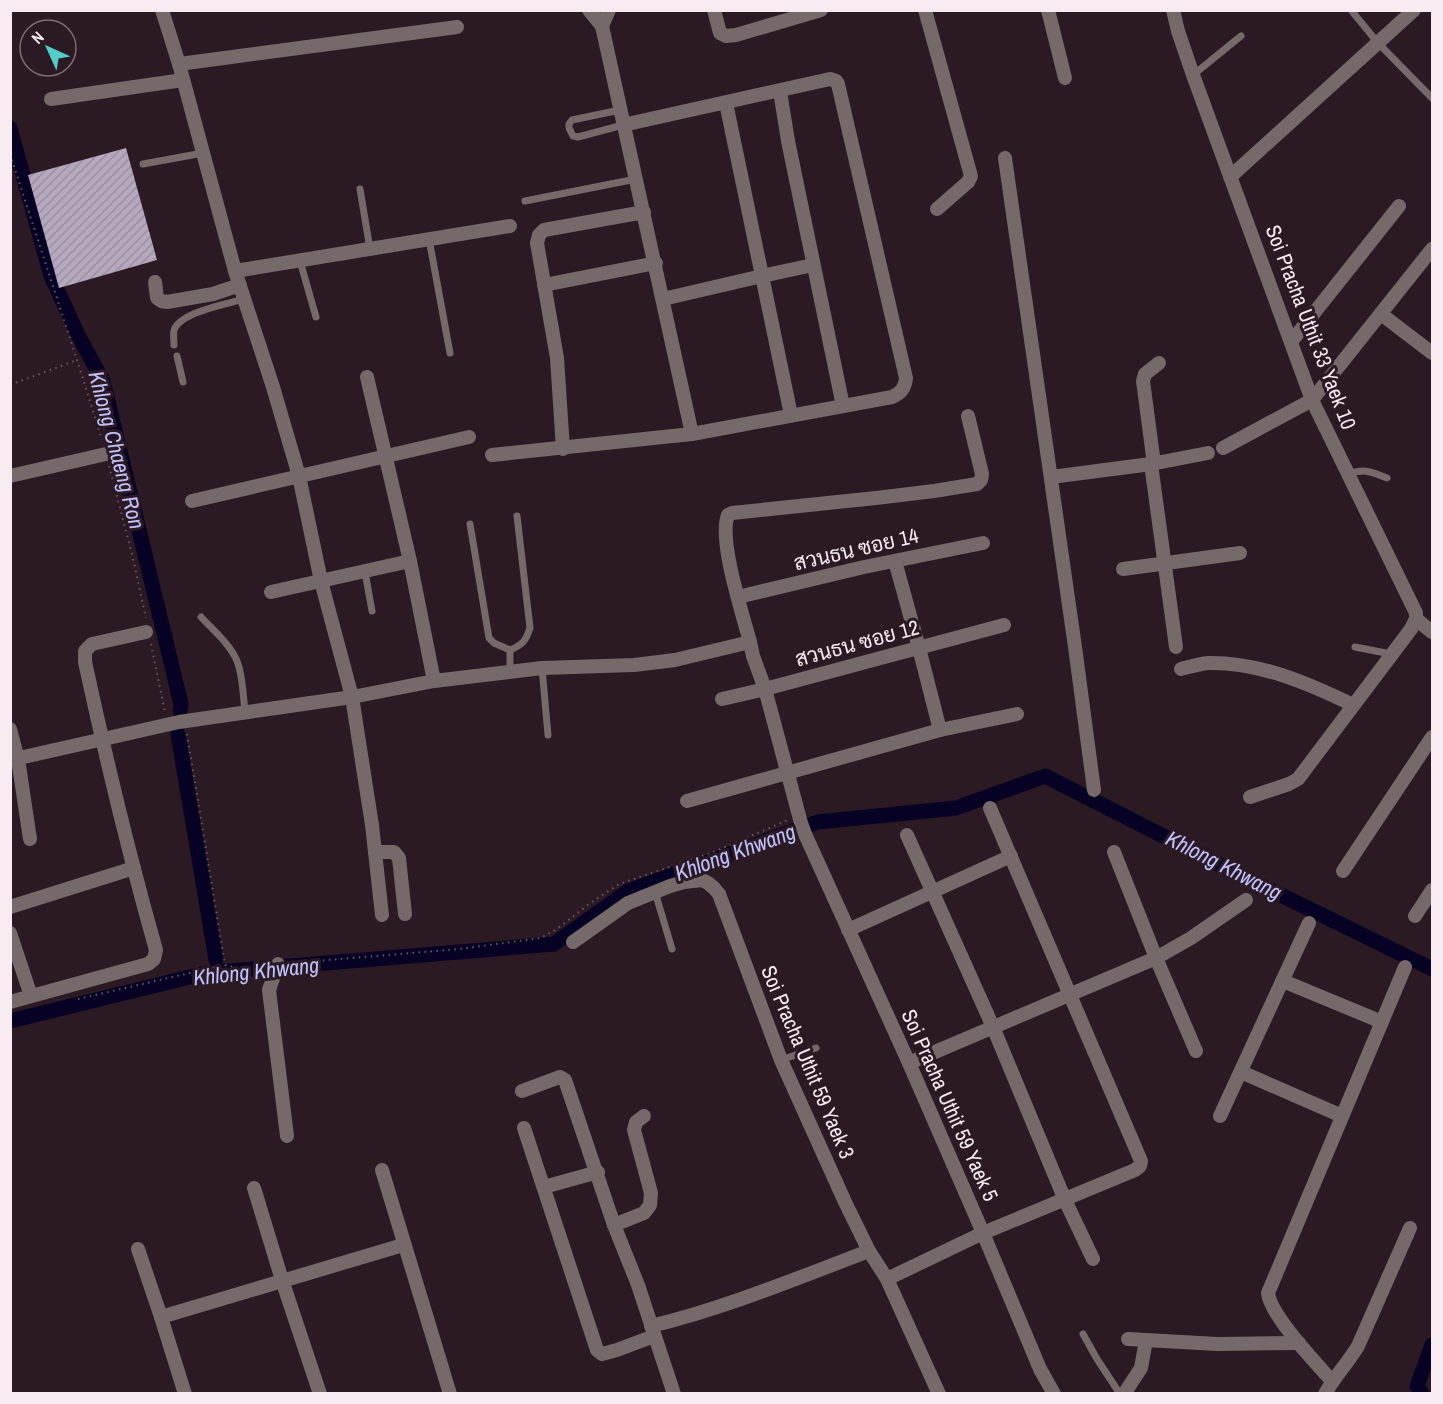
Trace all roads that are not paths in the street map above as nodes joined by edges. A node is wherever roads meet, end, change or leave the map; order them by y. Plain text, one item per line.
1 (162, 10) edge
2 (589, 10) edge
3 (609, 10) edge
4 (714, 10) edge
5 (821, 10) edge
6 (925, 10) edge
7 (1048, 10) edge
8 (1173, 10) edge
9 (1351, 10) edge
10 (1414, 10) edge
11 (602, 26) junction
12 (457, 27) dead end
13 (1241, 36) dead end
14 (1378, 42) junction
15 (178, 64) junction
16 (1193, 75) junction
17 (1065, 78) dead end
18 (183, 80) junction
19 (780, 91) junction
20 (1432, 98) edge
21 (51, 99) dead end
22 (726, 103) junction
23 (620, 110) junction
24 (624, 126) junction
25 (203, 153) junction
26 (1005, 158) dead end
27 (143, 164) dead end
28 (1230, 177) junction
29 (636, 179) junction
30 (360, 189) dead end
31 (525, 201) dead end
32 (1399, 206) dead end
33 (937, 209) dead end
34 (644, 212) junction
35 (510, 226) dead end
36 (429, 239) junction
37 (370, 249) junction
38 (1432, 251) edge
39 (300, 261) junction
40 (656, 263) junction
41 (813, 265) junction
42 (762, 276) junction
43 (238, 278) junction
44 (155, 282) dead end
45 (544, 285) junction
46 (244, 299) junction
47 (663, 299) junction
48 (1381, 314) junction
49 (316, 317) dead end
50 (1291, 342) junction
51 (174, 345) dead end
52 (450, 353) dead end
53 (1432, 353) edge
54 (177, 356) dead end
55 (1159, 363) dead end
56 (367, 377) dead end
57 (183, 382) dead end
58 (1312, 400) junction
59 (843, 406) junction
60 (790, 415) junction
61 (968, 416) dead end
62 (692, 434) junction
63 (469, 437) dead end
64 (1223, 448) dead end
65 (563, 449) junction
66 (1208, 453) dead end
67 (106, 454) road end
68 (492, 455) dead end
69 (385, 456) junction
70 (1152, 464) junction
71 (1349, 474) junction
72 (10, 476) edge
73 (299, 476) junction
74 (1051, 477) junction
75 (1387, 478) dead end
76 (192, 501) dead end
77 (517, 516) dead end
78 (470, 524) dead end
79 (983, 543) dead end
80 (1240, 554) dead end
81 (410, 561) junction
82 (895, 561) junction
83 (1164, 562) junction
84 (1123, 569) dead end
85 (365, 572) junction
86 (321, 581) junction
87 (271, 592) dead end
88 (738, 597) junction
89 (372, 611) dead end
90 (201, 617) dead end
91 (1416, 619) junction
92 (1004, 625) dead end
93 (1432, 632) edge
94 (148, 633) road end
95 (750, 642) junction
96 (1176, 647) dead end
97 (1355, 647) dead end
98 (919, 648) junction
99 (510, 650) junction
100 (1391, 654) junction
101 (542, 668) junction
102 (1180, 669) dead end
103 (510, 672) junction
104 (434, 681) junction
105 (765, 689) junction
106 (352, 697) junction
107 (722, 699) dead end
108 (1353, 705) junction
109 (245, 712) junction
110 (1017, 714) dead end
111 (10, 729) edge
112 (940, 730) junction
113 (548, 735) dead end
114 (1432, 737) edge
115 (102, 740) junction
116 (14, 760) edge
117 (787, 774) junction
118 (1094, 790) dead end
119 (1250, 796) dead end
120 (687, 801) dead end
121 (990, 808) dead end
122 (907, 835) dead end
123 (30, 839) dead end
124 (375, 852) junction
125 (1114, 852) dead end
126 (1011, 856) junction
127 (134, 868) junction
128 (1343, 871) dead end
129 (1432, 890) edge
130 (655, 892) junction
131 (933, 892) junction
132 (1246, 900) dead end
133 (10, 907) edge
134 (405, 914) dead end
135 (382, 915) dead end
136 (1415, 916) dead end
137 (1308, 922) dead end
138 (848, 930) junction
139 (10, 933) edge
140 (573, 942) dead end
141 (672, 949) dead end
142 (1156, 958) junction
143 (277, 967) road end
144 (1405, 967) dead end
145 (1283, 981) junction
146 (1070, 994) junction
147 (31, 996) junction
148 (10, 1002) edge
149 (1382, 1022) junction
150 (993, 1027) junction
151 (816, 1048) dead end
152 (1196, 1051) dead end
153 (781, 1060) junction
154 (909, 1063) junction
155 (1241, 1072) junction
156 (522, 1091) dead end
157 (644, 1116) dead end
158 (1220, 1116) dead end
159 (1342, 1116) junction
160 (524, 1128) dead end
161 (287, 1136) dead end
162 (382, 1170) dead end
163 (597, 1172) junction
164 (544, 1187) junction
165 (254, 1188) dead end
166 (1065, 1200) junction
167 (614, 1225) junction
168 (1410, 1228) dead end
169 (983, 1233) junction
170 (404, 1245) junction
171 (138, 1250) dead end
172 (868, 1251) junction
173 (1093, 1259) dead end
174 (887, 1279) junction
175 (282, 1280) junction
176 (161, 1317) junction
177 (652, 1331) junction
178 (1083, 1334) dead end
179 (1128, 1339) dead end
180 (1146, 1340) junction
181 (1299, 1343) junction
182 (1332, 1381) junction
183 (185, 1394) edge
184 (320, 1394) edge
185 (450, 1394) edge
186 (674, 1394) edge
187 (939, 1394) edge
188 (1054, 1394) edge
189 (1122, 1394) edge
190 (1325, 1394) edge

1 - 15 street
2 - 11 street
3 - 11 street
4 - 5 street
6 - 33 street
7 - 17 street
8 - 16 street, Soi Pracha Uthit 33 Yaek 10
9 - 14 lane
10 - 14 street
11 - 23 street
12 - 15 street
13 - 16 lane
14 - 20 lane
14 - 28 street
15 - 18 street
16 - 28 street, Soi Pracha Uthit 33 Yaek 10
18 - 21 street
18 - 25 street
19 - 22 street
19 - 41 street
19 - 59 street
22 - 24 street
22 - 42 street
23 - 24 street
23 - 24 lane
24 - 29 street
25 - 27 lane
25 - 43 street
26 - 74 street
28 - 50 street, Soi Pracha Uthit 33 Yaek 10
29 - 31 lane
29 - 34 street
30 - 37 lane
32 - 50 street
34 - 40 street
34 - 45 street
35 - 36 street
36 - 37 street
36 - 52 lane
37 - 39 street
38 - 48 street
39 - 43 street
39 - 49 lane
40 - 45 street
40 - 47 street
41 - 42 street
41 - 59 street
42 - 47 street
42 - 60 street
43 - 44 street
43 - 46 street
45 - 65 street
46 - 51 lane
46 - 73 street
47 - 62 street
48 - 53 street
48 - 58 street
50 - 58 street, Soi Pracha Uthit 33 Yaek 10
54 - 57 lane
55 - 70 street
56 - 69 street
58 - 64 street
58 - 71 street, Soi Pracha Uthit 33 Yaek 10
59 - 60 street
60 - 62 street
61 - 88 street, Soi Pracha Uthit 59 Yaek 5
62 - 65 street
63 - 69 street
65 - 68 street
66 - 70 street
67 - 72 street
69 - 73 street
69 - 81 street
70 - 74 street
70 - 83 street
71 - 75 lane
71 - 91 street, Soi Pracha Uthit 33 Yaek 10
73 - 76 street
73 - 86 street
74 - 118 street
77 - 99 lane
78 - 99 lane
79 - 82 street, สวนธน ซอย 14
80 - 83 street
81 - 85 street
81 - 104 street
82 - 88 street, สวนธน ซอย 14
82 - 98 street
83 - 84 street
83 - 96 street
85 - 86 street
85 - 89 lane
86 - 87 street
86 - 106 street
88 - 95 street, Soi Pracha Uthit 59 Yaek 5
90 - 109 lane
91 - 93 street
91 - 100 street
92 - 98 street, สวนธน ซอย 12
94 - 115 street
95 - 101 street
95 - 105 street, Soi Pracha Uthit 59 Yaek 5
97 - 100 lane
98 - 105 street, สวนธน ซอย 12
98 - 112 street
99 - 103 lane
100 - 108 street
101 - 103 street
101 - 113 lane
102 - 108 street
103 - 104 street
104 - 106 street
105 - 107 street, สวนธน ซอย 12
105 - 117 street, Soi Pracha Uthit 59 Yaek 5
106 - 109 street
106 - 124 street
108 - 119 street
109 - 115 street
110 - 112 street
111 - 116 street
112 - 117 street
114 - 128 street
115 - 116 street
115 - 127 street
116 - 123 street
117 - 120 street
117 - 138 street, Soi Pracha Uthit 59 Yaek 5
121 - 126 street
122 - 131 street
124 - 134 street
124 - 135 street
125 - 142 street
126 - 131 street
126 - 146 street
127 - 133 street
127 - 147 street
129 - 136 street
130 - 140 street, Soi Pracha Uthit 59 Yaek 3
130 - 141 lane
130 - 153 street, Soi Pracha Uthit 59 Yaek 3
131 - 138 street
131 - 150 street
132 - 142 street
137 - 145 street
138 - 154 street, Soi Pracha Uthit 59 Yaek 5
139 - 147 street
142 - 146 street
142 - 152 street
143 - 161 street
144 - 149 street
145 - 149 street
145 - 155 street
146 - 150 street
146 - 166 street
147 - 148 street
149 - 159 street
150 - 154 street
150 - 166 street
151 - 153 lane
153 - 172 street, Soi Pracha Uthit 59 Yaek 3
154 - 169 street, Soi Pracha Uthit 59 Yaek 5
155 - 158 street
155 - 159 street
156 - 163 street
157 - 167 street
159 - 181 street
160 - 164 street
162 - 170 street
163 - 164 street
163 - 167 street
164 - 177 street
165 - 175 street
166 - 169 street
166 - 173 street
167 - 177 street
168 - 182 street
169 - 174 street
169 - 188 street, Soi Pracha Uthit 59 Yaek 5
170 - 175 street
170 - 185 street
171 - 176 street
172 - 174 street, Soi Pracha Uthit 59 Yaek 3
172 - 177 street
174 - 187 street, Soi Pracha Uthit 59 Yaek 3
175 - 176 street
175 - 184 street
176 - 183 street
177 - 186 street
178 - 189 lane
179 - 180 street
180 - 181 street
180 - 189 street
181 - 182 street
182 - 190 street

